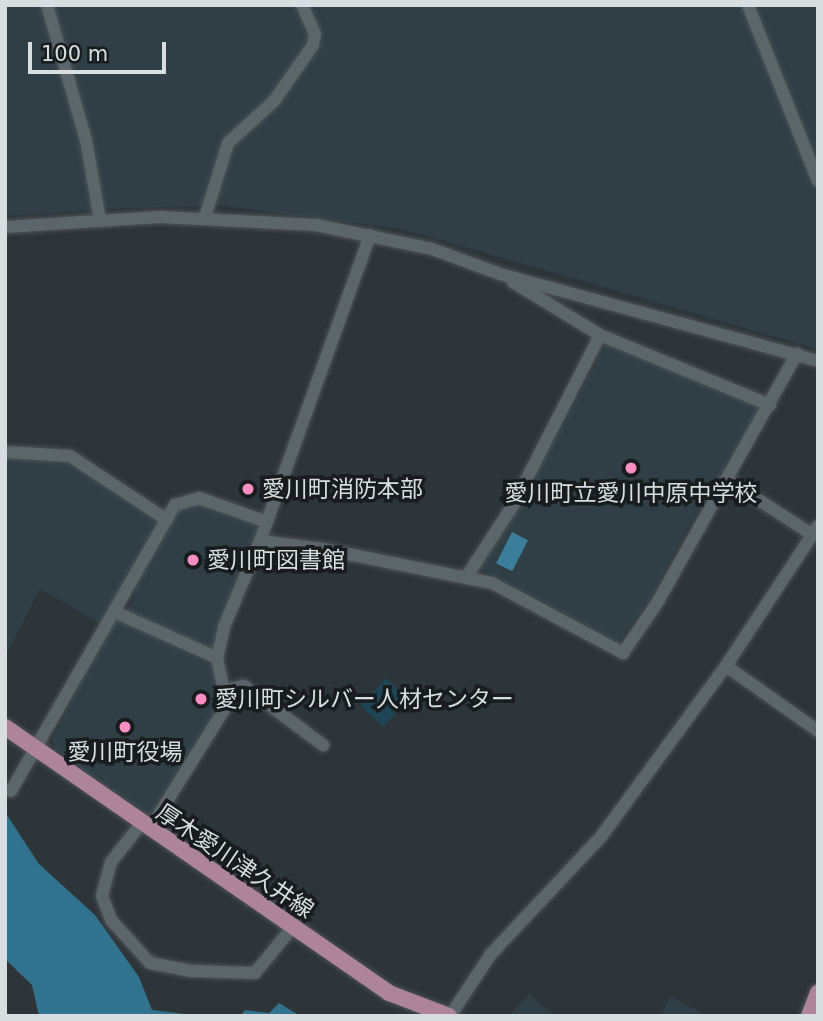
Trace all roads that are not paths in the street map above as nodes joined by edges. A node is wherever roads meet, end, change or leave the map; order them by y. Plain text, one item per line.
1 (47, 5) edge
2 (302, 5) edge
3 (748, 5) edge
4 (818, 181) edge
5 (205, 217) junction
6 (100, 220) junction
7 (5, 227) edge
8 (370, 235) junction
9 (500, 274) junction
10 (600, 335) junction
11 (797, 355) junction
12 (818, 360) edge
13 (770, 405) junction
14 (5, 452) edge
15 (726, 478) junction
16 (167, 520) junction
17 (267, 522) junction
18 (815, 531) edge
19 (260, 541) junction
20 (467, 576) junction
21 (115, 612) junction
22 (218, 658) junction
23 (726, 666) junction
24 (227, 690) junction
25 (5, 727) edge
26 (818, 731) edge
27 (323, 745) dead end
28 (39, 748) junction
29 (11, 791) dead end
30 (145, 827) junction
31 (292, 928) junction
32 (818, 993) edge
33 (443, 1014) edge
34 (809, 1016) edge

1 - 6 street
2 - 5 street
3 - 4 street
5 - 6 street
5 - 8 street
6 - 7 street
8 - 9 street
8 - 17 street
9 - 10 street
9 - 11 street
10 - 13 street
10 - 20 street
11 - 12 street
11 - 13 street
13 - 15 street
14 - 16 street
15 - 18 street
15 - 20 street
16 - 17 street
16 - 21 street
17 - 19 street
18 - 23 street
19 - 20 street
19 - 22 street
21 - 22 street
21 - 28 street
22 - 24 street
23 - 26 street
23 - 33 street
24 - 27 street
24 - 30 street
25 - 28 main road, 厚木愛川津久井線
28 - 29 street
28 - 30 main road, 厚木愛川津久井線
30 - 31 main road, 厚木愛川津久井線
30 - 31 street
31 - 33 main road, 厚木愛川津久井線
32 - 34 main road

